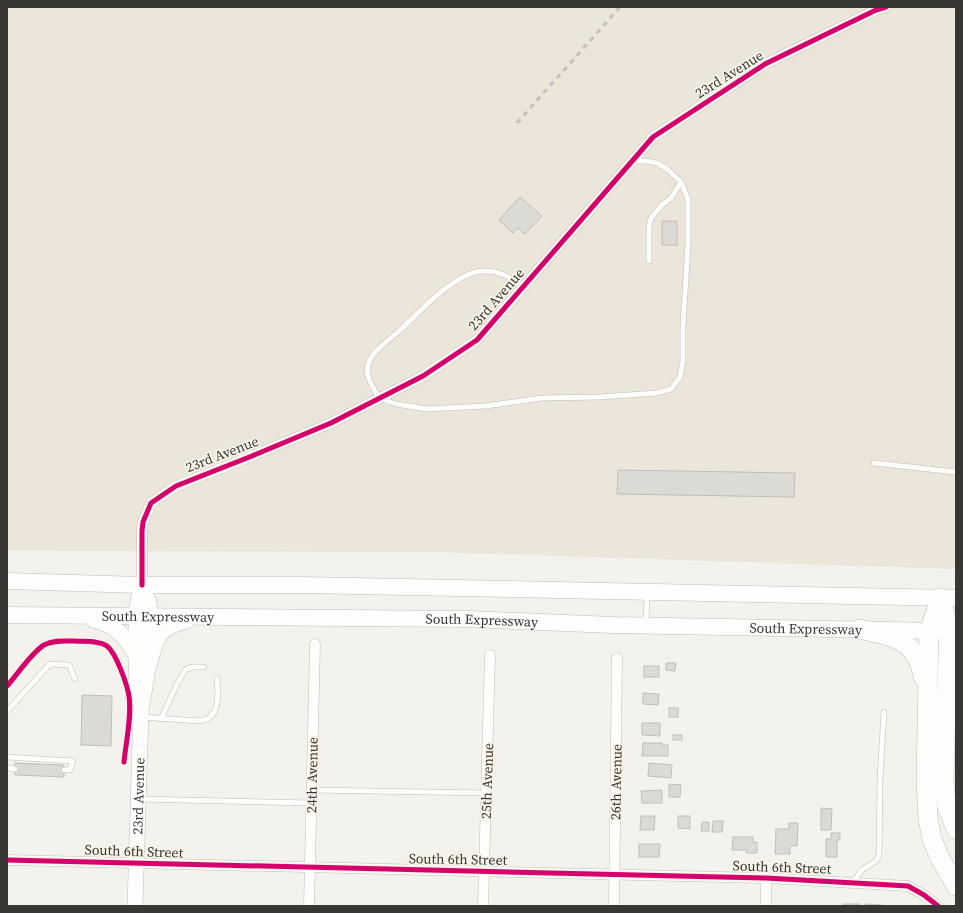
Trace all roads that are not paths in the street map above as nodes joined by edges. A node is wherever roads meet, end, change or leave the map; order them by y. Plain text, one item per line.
1 (886, 7) edge
2 (632, 161) junction
3 (681, 182) junction
4 (649, 261) dead end
5 (523, 288) junction
6 (379, 398) junction
7 (874, 462) dead end
8 (956, 472) edge
9 (7, 581) edge
10 (142, 585) junction
11 (647, 592) junction
12 (948, 598) edge
13 (7, 614) edge
14 (71, 615) junction
15 (143, 617) junction
16 (201, 617) junction
17 (646, 626) junction
18 (859, 629) junction
19 (929, 631) junction
20 (952, 631) edge
21 (315, 644) dead end
22 (136, 654) junction
23 (490, 655) dead end
24 (617, 658) dead end
25 (956, 662) edge
26 (204, 667) dead end
27 (148, 668) junction
28 (217, 678) dead end
29 (75, 679) dead end
30 (946, 707) junction
31 (7, 711) edge
32 (884, 712) dead end
33 (141, 714) junction
34 (928, 715) junction
35 (161, 719) junction
36 (7, 757) edge
37 (7, 768) edge
38 (15, 769) dead end
39 (64, 770) dead end
40 (311, 790) junction
41 (486, 793) junction
42 (138, 799) junction
43 (311, 803) junction
44 (956, 829) edge
45 (7, 860) edge
46 (136, 863) junction
47 (310, 868) junction
48 (484, 872) junction
49 (615, 875) junction
50 (766, 878) junction
51 (852, 883) junction
52 (956, 886) edge
53 (135, 906) edge
54 (309, 906) edge
55 (483, 906) edge
56 (614, 906) edge
57 (766, 906) edge
58 (938, 906) edge

1 - 2 street, 23rd Avenue
2 - 3 lane
2 - 5 street, 23rd Avenue
3 - 4 lane
3 - 6 lane
5 - 6 street, 23rd Avenue
5 - 6 lane
6 - 10 street, 23rd Avenue
7 - 8 lane
9 - 10 main road
10 - 11 main road
10 - 15 main road, 23rd Avenue
11 - 12 main road
11 - 17 lane
12 - 19 highway
12 - 20 highway
13 - 14 main road, South Expressway
14 - 15 main road, South Expressway
14 - 22 main road
15 - 16 main road, South Expressway
15 - 22 main road, 23rd Avenue
15 - 27 main road, 23rd Avenue
16 - 17 main road, South Expressway
16 - 27 main road
17 - 18 main road, South Expressway
18 - 19 main road, South Expressway
18 - 34 highway
19 - 20 main road, South Expressway
19 - 34 highway
20 - 30 highway
21 - 40 street, 24th Avenue
22 - 33 main road, 23rd Avenue
23 - 41 street, 25th Avenue
24 - 49 street, 26th Avenue
25 - 30 highway
26 - 35 lane
27 - 33 main road, 23rd Avenue
28 - 35 lane
29 - 31 lane
30 - 44 highway
32 - 51 lane
33 - 35 lane
33 - 42 main road, 23rd Avenue
34 - 52 highway
36 - 39 lane
37 - 38 lane
40 - 41 lane
40 - 43 street, 24th Avenue
41 - 48 street, 25th Avenue
42 - 43 lane
42 - 46 main road, 23rd Avenue
43 - 47 street, 24th Avenue
45 - 46 street, South 6th Street
46 - 47 street, South 6th Street
46 - 53 main road, 23rd Avenue
47 - 48 street, South 6th Street
47 - 54 street, 24th Avenue
48 - 49 street, South 6th Street
48 - 55 street, 25th Avenue
49 - 50 street, South 6th Street
49 - 56 street, 26th Avenue
50 - 51 street, South 6th Street
50 - 57 street
51 - 58 street, South 6th Street

